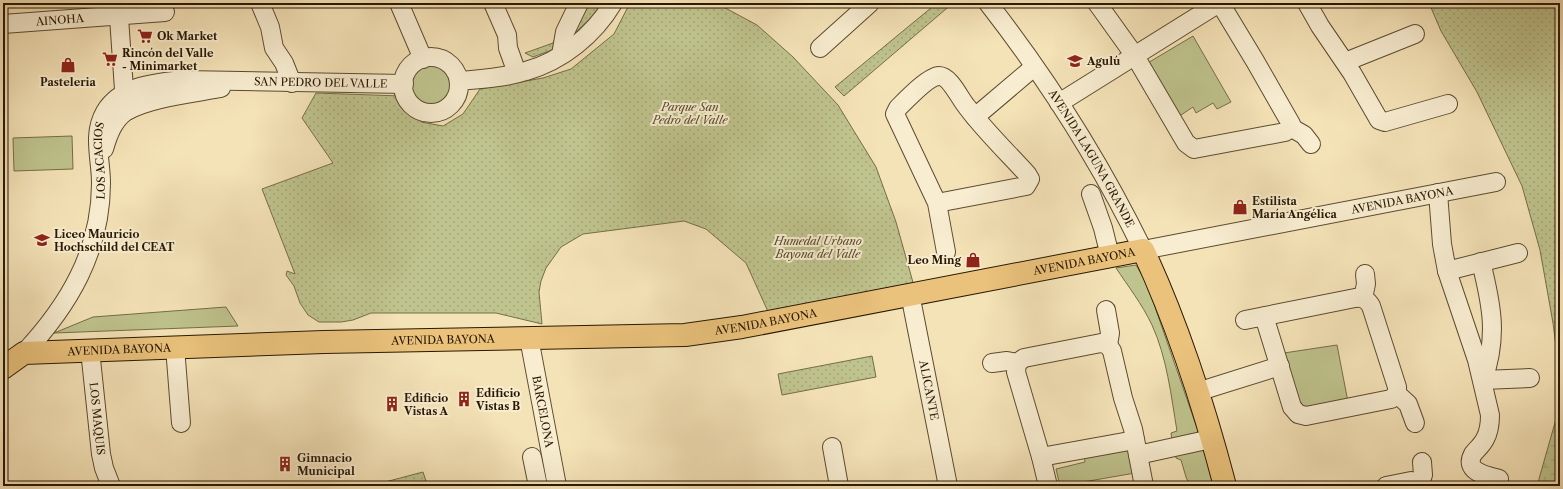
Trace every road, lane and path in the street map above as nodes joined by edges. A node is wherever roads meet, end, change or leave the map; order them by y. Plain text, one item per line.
1 (260, 3) edge
2 (400, 3) edge
3 (493, 3) edge
4 (579, 3) edge
5 (613, 3) edge
6 (870, 3) edge
7 (988, 3) edge
8 (1097, 3) edge
9 (1220, 3) edge
10 (1307, 3) edge
11 (118, 9) edge
12 (165, 12) dead end
13 (3, 24) edge
14 (1415, 34) dead end
15 (820, 48) dead end
16 (561, 55) junction
17 (1135, 56) junction
18 (422, 59) junction
19 (1345, 62) junction
20 (1034, 67) junction
21 (521, 73) junction
22 (459, 81) junction
23 (292, 82) junction
24 (404, 84) junction
25 (173, 89) junction
26 (124, 94) junction
27 (1059, 103) junction
28 (1448, 104) dead end
29 (126, 112) junction
30 (975, 117) junction
31 (1290, 127) junction
32 (1311, 144) dead end
33 (101, 165) junction
34 (1496, 182) dead end
35 (1438, 193) junction
36 (1091, 194) dead end
37 (937, 203) junction
38 (1143, 250) junction
39 (946, 252) dead end
40 (1518, 253) dead end
41 (1110, 256) junction
42 (1481, 262) junction
43 (1447, 271) junction
44 (1364, 274) dead end
45 (910, 294) junction
46 (1363, 298) junction
47 (1106, 310) dead end
48 (1264, 316) junction
49 (1245, 320) dead end
50 (529, 338) junction
51 (1108, 344) junction
52 (175, 347) junction
53 (90, 350) junction
54 (24, 353) junction
55 (992, 363) dead end
56 (1017, 363) junction
57 (1280, 366) junction
58 (3, 368) edge
59 (1530, 378) dead end
60 (1483, 380) junction
61 (1197, 392) junction
62 (1397, 394) junction
63 (181, 423) dead end
64 (1416, 423) dead end
65 (1211, 439) junction
66 (832, 447) dead end
67 (1136, 447) junction
68 (1042, 456) junction
69 (532, 457) dead end
70 (1422, 462) dead end
71 (1500, 479) dead end
72 (111, 486) edge
73 (538, 486) edge
74 (557, 486) edge
75 (839, 486) edge
76 (948, 486) edge
77 (1048, 486) edge
78 (1144, 486) edge
79 (1225, 486) edge
80 (1386, 486) edge
81 (1419, 486) edge

1 - 23 street
2 - 18 street
3 - 21 street
4 - 16 street
5 - 16 street
6 - 15 street
7 - 20 street, AVENIDA LAGUNA GRANDE
8 - 17 street
9 - 17 street
9 - 31 street
10 - 19 street
11 - 12 street, AINOHA
11 - 13 street, AINOHA
11 - 26 street
14 - 19 street
16 - 21 street
17 - 27 street
17 - 31 street
18 - 22 street
18 - 24 street
19 - 28 street
20 - 27 street, AVENIDA LAGUNA GRANDE
20 - 30 street
21 - 22 street
22 - 24 street
23 - 24 street, SAN PEDRO DEL VALLE
23 - 25 street, SAN PEDRO DEL VALLE
25 - 26 street, SAN PEDRO DEL VALLE
25 - 29 street, SAN PEDRO DEL VALLE
26 - 29 street
26 - 33 street, LOS ACACIOS
27 - 38 street, AVENIDA LAGUNA GRANDE
29 - 33 street, SAN PEDRO DEL VALLE
30 - 37 street
30 - 37 street
31 - 32 street
33 - 54 street, LOS ACACIOS
34 - 35 street, AVENIDA BAYONA
35 - 38 street, AVENIDA BAYONA
35 - 43 street
36 - 41 street, AVENIDA LAGUNA GRANDE
37 - 39 street
38 - 41 main road, AVENIDA BAYONA
38 - 61 main road, AVENIDA LAGUNA GRANDE
40 - 42 street
41 - 45 main road, AVENIDA BAYONA
42 - 43 street
42 - 60 street
43 - 60 street
44 - 46 street
45 - 50 main road, AVENIDA BAYONA
45 - 76 street, ALICANTE
46 - 48 street
46 - 62 street
47 - 51 street
48 - 49 street
48 - 57 street
50 - 52 main road, AVENIDA BAYONA
50 - 74 street, BARCELONA
51 - 56 street
51 - 67 street
52 - 53 main road, AVENIDA BAYONA
52 - 63 street
53 - 54 main road, AVENIDA BAYONA
53 - 72 street, LOS MAQUIS
54 - 58 main road, LOS ACACIOS
55 - 56 street
56 - 68 street
57 - 61 street
57 - 62 street
59 - 60 street
60 - 71 street
61 - 65 main road, AVENIDA LAGUNA GRANDE
62 - 64 street
65 - 67 street
65 - 79 main road, AVENIDA LAGUNA GRANDE
66 - 75 street
67 - 68 street
67 - 78 street
68 - 77 street
69 - 73 street
70 - 81 street
80 - 81 street

